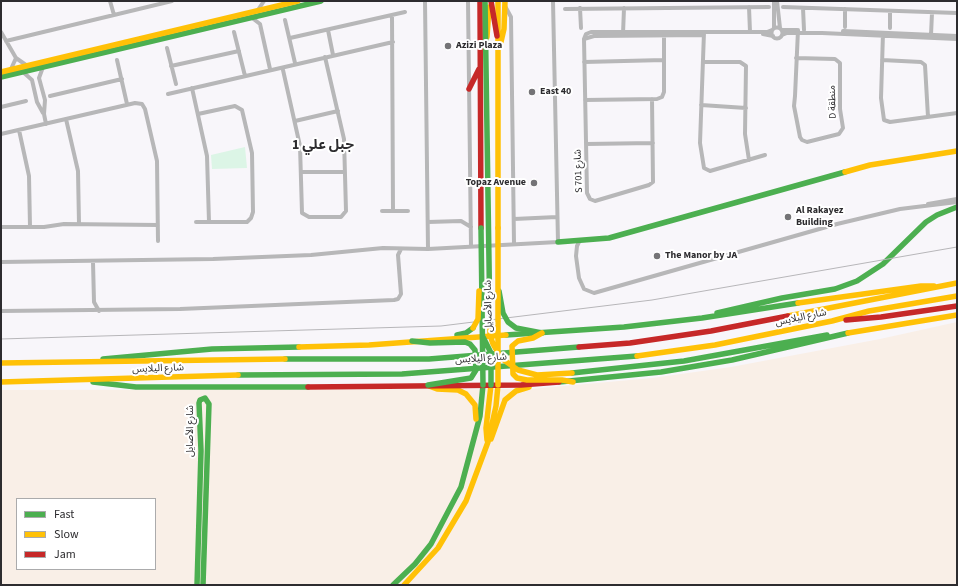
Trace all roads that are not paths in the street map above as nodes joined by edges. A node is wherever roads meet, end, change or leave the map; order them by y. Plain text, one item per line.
1 (110, 1) edge
2 (172, 1) edge
3 (266, 1) edge
4 (298, 1) edge
5 (321, 1) edge
6 (468, 1) edge
7 (479, 1) edge
8 (485, 1) edge
9 (490, 1) edge
10 (498, 1) edge
11 (553, 1) edge
12 (776, 1) edge
13 (162, 2) edge
14 (425, 2) edge
15 (504, 3) edge
16 (275, 6) junction
17 (749, 7) junction
18 (769, 7) dead end
19 (783, 7) dead end
20 (580, 8) junction
21 (624, 8) junction
22 (803, 8) junction
23 (565, 9) dead end
24 (845, 9) junction
25 (258, 10) junction
26 (890, 11) junction
27 (406, 12) dead end
28 (932, 12) junction
29 (957, 13) edge
30 (265, 14) junction
31 (114, 15) junction
32 (392, 15) junction
33 (251, 17) junction
34 (285, 20) dead end
35 (260, 24) junction
36 (845, 27) dead end
37 (581, 28) dead end
38 (890, 28) dead end
39 (773, 29) junction
40 (781, 29) junction
41 (328, 30) junction
42 (804, 30) junction
43 (1, 32) edge
44 (234, 32) dead end
45 (750, 32) junction
46 (798, 32) junction
47 (704, 33) junction
48 (623, 34) junction
49 (664, 34) junction
50 (883, 34) junction
51 (782, 35) junction
52 (931, 35) junction
53 (772, 36) junction
54 (957, 37) edge
55 (290, 38) junction
56 (6, 41) junction
57 (393, 42) junction
58 (486, 43) junction
59 (499, 46) junction
60 (167, 48) dead end
61 (239, 51) junction
62 (334, 55) junction
63 (325, 57) junction
64 (16, 58) junction
65 (796, 58) junction
66 (117, 60) dead end
67 (664, 60) junction
68 (882, 60) junction
69 (584, 62) junction
70 (703, 62) junction
71 (295, 63) junction
72 (26, 65) junction
73 (171, 66) junction
74 (480, 66) junction
75 (43, 67) junction
76 (11, 69) junction
77 (270, 69) junction
78 (283, 70) dead end
79 (1, 72) edge
80 (23, 72) junction
81 (245, 76) junction
82 (1, 77) edge
83 (122, 79) junction
84 (176, 84) dead end
85 (192, 88) junction
86 (469, 89) junction
87 (42, 92) junction
88 (35, 93) junction
89 (168, 94) dead end
90 (50, 96) dead end
91 (652, 99) junction
92 (585, 100) junction
93 (26, 101) dead end
94 (127, 104) junction
95 (701, 105) junction
96 (1, 107) edge
97 (746, 108) junction
98 (338, 111) junction
99 (957, 113) edge
100 (44, 114) junction
101 (198, 114) junction
102 (928, 117) junction
103 (66, 119) junction
104 (295, 121) junction
105 (46, 124) junction
106 (19, 130) junction
107 (1, 134) edge
108 (653, 143) junction
109 (586, 144) junction
110 (957, 151) edge
111 (765, 155) dead end
112 (749, 160) junction
113 (301, 172) junction
114 (345, 172) junction
115 (957, 199) edge
116 (957, 202) edge
117 (916, 207) junction
118 (957, 207) edge
119 (382, 211) dead end
120 (393, 211) junction
121 (408, 211) dead end
122 (471, 215) junction
123 (557, 217) junction
124 (514, 219) junction
125 (461, 221) junction
126 (196, 222) dead end
127 (209, 222) junction
128 (428, 222) junction
129 (79, 224) junction
130 (158, 225) junction
131 (1, 227) edge
132 (30, 227) junction
133 (471, 227) junction
134 (580, 240) junction
135 (158, 241) dead end
136 (558, 242) junction
137 (514, 244) junction
138 (471, 246) junction
139 (401, 249) junction
140 (428, 249) junction
141 (1, 262) edge
142 (93, 262) junction
143 (957, 283) edge
144 (482, 284) junction
145 (938, 286) junction
146 (497, 287) junction
147 (957, 296) edge
148 (94, 302) junction
149 (957, 306) edge
150 (88, 311) junction
151 (99, 311) junction
152 (1, 312) edge
153 (957, 315) edge
154 (702, 318) junction
155 (832, 320) junction
156 (542, 333) junction
157 (833, 335) junction
158 (498, 336) junction
159 (483, 337) junction
160 (435, 339) junction
161 (412, 341) junction
162 (83, 362) junction
163 (1, 363) edge
164 (83, 381) junction
165 (1, 382) edge
166 (573, 382) junction
167 (545, 384) junction
168 (428, 385) junction
169 (483, 385) junction
170 (491, 385) junction
171 (498, 385) junction
172 (477, 430) junction
173 (488, 442) junction
174 (197, 585) edge
175 (203, 585) edge
176 (393, 585) edge
177 (404, 585) edge

1 - 31 street
2 - 13 street
3 - 16 street
3 - 25 street
4 - 16 main road
5 - 30 main road
6 - 86 street
7 - 74 main road, شارع الأصايل
8 - 58 main road, bridge
9 - 58 main road, bridge
9 - 59 main road
10 - 59 main road, شارع الأصايل
11 - 123 street
12 - 39 street
12 - 40 street
13 - 31 street
14 - 128 street
15 - 59 main road
15 - 124 street
16 - 25 main road
17 - 18 street
17 - 21 street
17 - 45 street
19 - 22 street
20 - 21 street
20 - 23 street
20 - 37 street
21 - 48 street
22 - 24 street
22 - 42 street
24 - 26 street
24 - 36 street
25 - 72 main road
26 - 28 street
26 - 38 street
27 - 32 street
28 - 29 street
28 - 52 street
30 - 33 main road
30 - 35 street
31 - 56 street
32 - 41 street
32 - 57 street
33 - 35 street
33 - 75 main road
34 - 55 street
35 - 77 street
39 - 40 street
39 - 45 street
39 - 53 street
40 - 46 street
40 - 51 street
41 - 55 street
41 - 62 street
42 - 46 street
42 - 50 street
43 - 56 street
44 - 61 street
45 - 47 street
46 - 50 street
46 - 51 street
46 - 65 street, D منطقة
47 - 49 street
47 - 53 street
47 - 70 street
48 - 49 street
48 - 69 street, S 701 شارع
49 - 67 street
50 - 52 street
50 - 54 street
50 - 68 street
51 - 53 street
52 - 54 street
55 - 71 street
56 - 64 street
57 - 62 street
57 - 120 street
58 - 157 main road, bridge
59 - 146 main road, شارع الأصايل, bridge
60 - 73 street
61 - 73 street
61 - 81 street
62 - 63 street
63 - 71 street
63 - 98 street
64 - 72 street
64 - 76 street
65 - 65 street, D منطقة
66 - 83 street
67 - 69 street
67 - 91 street
68 - 102 street
68 - 102 street
69 - 92 street, S 701 شارع
70 - 95 street
70 - 97 street
71 - 77 street
72 - 76 main road
73 - 84 street
74 - 86 main road
74 - 144 main road, شارع الأصايل, bridge
75 - 80 main road
75 - 87 street
76 - 79 main road
77 - 81 street
78 - 104 street
80 - 82 main road
80 - 88 street
81 - 85 street
83 - 90 street
83 - 94 street
85 - 89 street
85 - 101 street
86 - 122 street
87 - 88 street
87 - 100 street
88 - 100 street
91 - 92 street
91 - 108 street, S 701 شارع
92 - 109 street, S 701 شارع
93 - 96 street
94 - 103 street
94 - 130 street
95 - 97 street
95 - 112 street
97 - 112 street
98 - 104 street
98 - 114 street
99 - 102 street
100 - 105 street
101 - 127 street
101 - 127 street
103 - 105 street
103 - 129 street
104 - 113 street
105 - 106 street
106 - 107 street
106 - 132 street
108 - 109 street
108 - 109 street, S 701 شارع
110 - 134 main road
111 - 112 street
113 - 114 street
113 - 114 street
115 - 117 street
116 - 117 street
117 - 134 street
118 - 154 main road
119 - 120 street
120 - 121 street
122 - 125 street
122 - 133 street
123 - 124 street
123 - 136 street
124 - 137 street
125 - 128 street
125 - 133 street
126 - 127 street
128 - 140 street
129 - 130 street
129 - 132 street
130 - 135 street
131 - 132 street
133 - 138 street
134 - 136 main road
136 - 137 street
137 - 138 street
138 - 140 street
139 - 140 street
139 - 142 street
139 - 151 street
141 - 142 street
142 - 148 street
143 - 145 main road, شارع اليلايس
144 - 159 main road, شارع الأصايل, bridge
144 - 160 main road, bridge
145 - 154 main road
145 - 162 main road, شارع اليلايس
146 - 156 main road, bridge
146 - 158 main road, شارع الأصايل, bridge
147 - 155 main road, شارع اليلايس
148 - 150 street
148 - 151 street
149 - 155 main road
150 - 151 street
150 - 152 street
153 - 157 main road
154 - 156 main road
155 - 164 main road, شارع اليلايس
156 - 158 main road, bridge
156 - 166 main road, bridge
157 - 166 main road
158 - 159 main road, bridge
158 - 171 main road, شارع الأصايل, bridge
159 - 160 main road
159 - 169 main road, شارع الأصايل, bridge
159 - 170 main road, bridge
160 - 161 main road, bridge
161 - 162 main road
161 - 168 main road, bridge
162 - 163 main road, شارع اليلايس
164 - 165 main road, شارع اليلايس
164 - 168 main road
166 - 167 main road, bridge
167 - 171 main road
167 - 173 main road
168 - 169 main road, bridge
168 - 172 main road
169 - 170 main road, bridge
169 - 172 main road, شارع الأصايل
170 - 171 main road, bridge
170 - 173 main road
171 - 173 main road, شارع الأصايل
172 - 176 main road, شارع الأصايل
173 - 177 main road, شارع الأصايل
174 - 175 main road, شارع الأصايل

